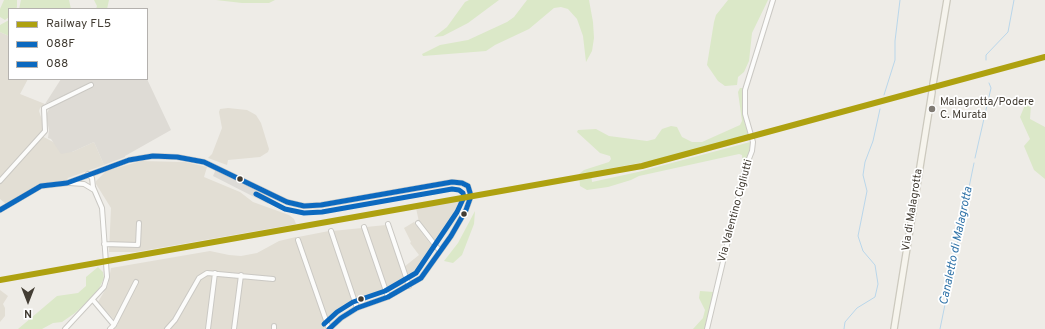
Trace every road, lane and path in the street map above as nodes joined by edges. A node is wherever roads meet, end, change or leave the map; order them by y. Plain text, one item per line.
1 (773, 0) edge
2 (947, 0) edge
3 (933, 84) dead end
4 (91, 85) dead end
5 (932, 92) dead end
6 (97, 170) junction
7 (85, 175) junction
8 (92, 179) junction
9 (0, 181) edge
10 (67, 183) junction
11 (84, 184) junction
12 (95, 190) junction
13 (0, 210) edge
14 (418, 223) dead end
15 (139, 224) dead end
16 (388, 224) dead end
17 (364, 227) dead end
18 (330, 231) dead end
19 (298, 240) dead end
20 (104, 244) junction
21 (439, 250) junction
22 (215, 272) junction
23 (241, 275) junction
24 (273, 279) dead end
25 (136, 282) dead end
26 (409, 286) junction
27 (388, 297) junction
28 (93, 300) junction
29 (357, 308) junction
30 (114, 325) junction
31 (65, 329) edge
32 (110, 329) edge
33 (167, 329) edge
34 (208, 329) edge
35 (234, 329) edge
36 (329, 329) edge
37 (707, 329) edge
38 (894, 329) edge

1 - 37 street, Via Valentino Cigliutti
2 - 3 main road
4 - 9 street
5 - 38 main road, Via di Malagrotta
6 - 7 street
6 - 8 street
6 - 21 street
7 - 8 street
7 - 10 street
7 - 11 street
8 - 12 street
10 - 11 street
10 - 13 street
11 - 12 street
12 - 20 street
14 - 21 street
15 - 20 street
16 - 26 street
17 - 27 street
18 - 29 street
19 - 36 street
20 - 28 street
21 - 26 street
22 - 23 street
22 - 33 street
22 - 34 street
23 - 24 street
23 - 35 street
25 - 30 street
26 - 27 street
27 - 29 street
28 - 30 street
28 - 31 street
29 - 36 street
30 - 32 street

